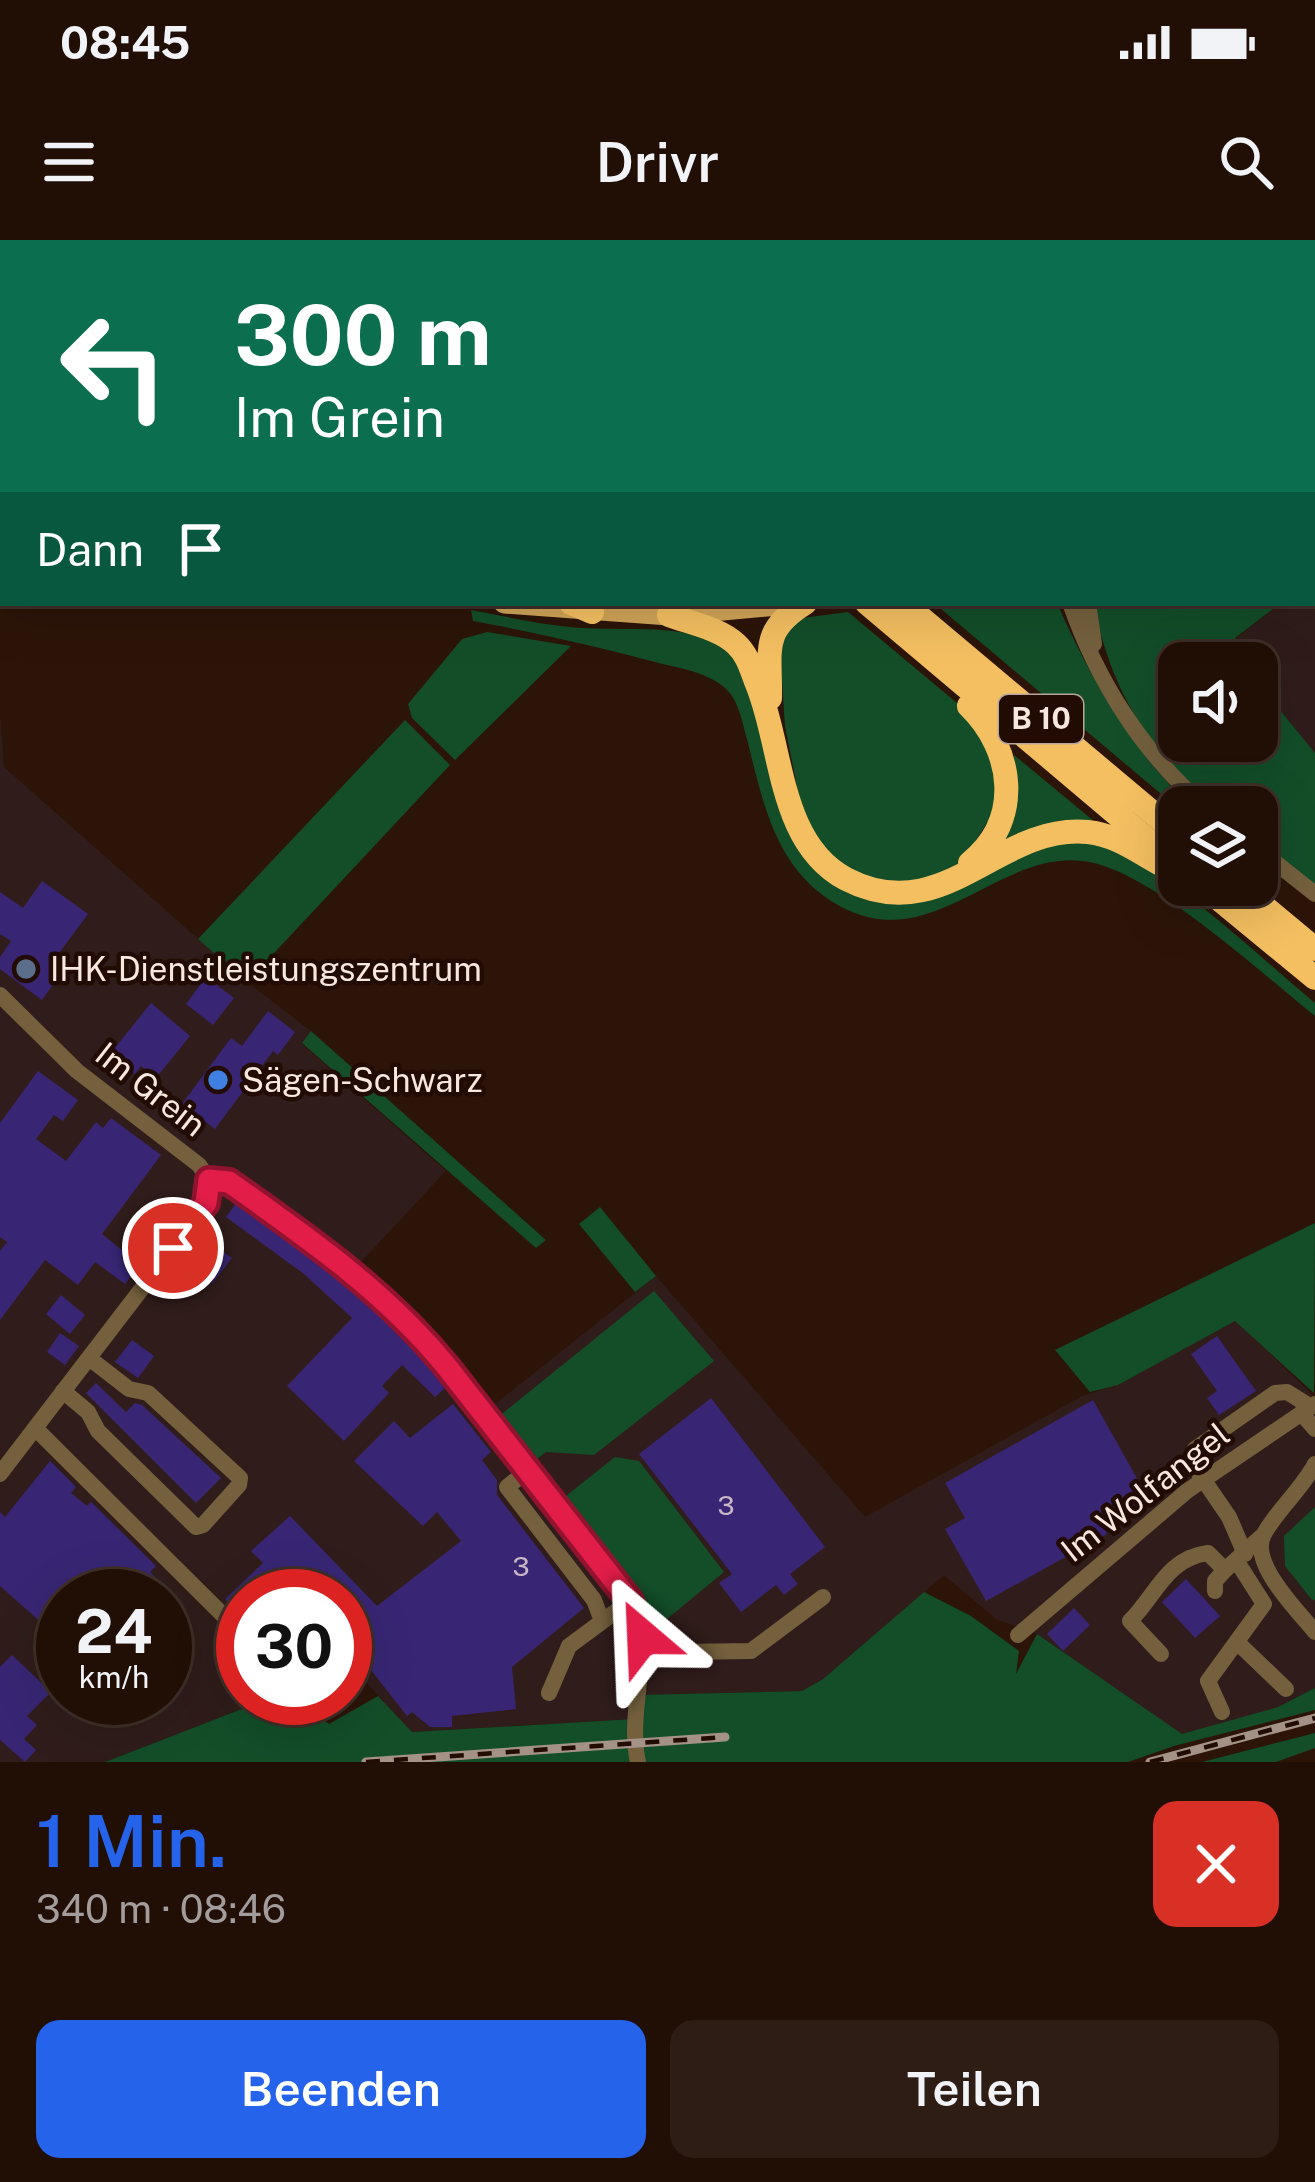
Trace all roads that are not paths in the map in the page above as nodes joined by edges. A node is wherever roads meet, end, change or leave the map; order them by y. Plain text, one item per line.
1 (550, 606) edge
2 (770, 606) edge
3 (799, 606) edge
4 (870, 606) edge
5 (907, 606) edge
6 (1071, 606) edge
7 (1088, 606) edge
8 (581, 608) edge
9 (669, 615) junction
10 (930, 657) junction
11 (1096, 659) junction
12 (770, 712) junction
13 (1185, 786) edge
14 (1158, 817) edge
15 (1158, 852) edge
16 (1158, 859) edge
17 (1278, 865) edge
18 (949, 881) junction
19 (1315, 894) edge
20 (1228, 906) edge
21 (1263, 906) edge
22 (1315, 950) edge
23 (1315, 978) edge
24 (0, 994) edge
25 (209, 1180) junction
26 (89, 1358) junction
27 (63, 1391) junction
28 (1309, 1408) edge
29 (35, 1428) junction
30 (1315, 1429) edge
31 (1315, 1464) edge
32 (529, 1470) junction
33 (0, 1474) edge
34 (1202, 1480) junction
35 (1261, 1537) junction
36 (1235, 1561) junction
37 (1215, 1592) dead end
38 (823, 1597) dead end
39 (630, 1601) junction
40 (216, 1608) edge
41 (602, 1621) junction
42 (1315, 1632) edge
43 (1018, 1635) dead end
44 (1238, 1643) junction
45 (1161, 1654) dead end
46 (1286, 1689) dead end
47 (549, 1693) dead end
48 (1222, 1712) dead end
49 (638, 1762) edge

1 - 8 main road
2 - 9 main road
3 - 12 highway
4 - 10 highway, B 10
5 - 14 highway, B 10
6 - 11 street
7 - 11 street
8 - 9 main road
9 - 12 highway
10 - 15 highway, B 10
10 - 18 highway
11 - 13 street
12 - 18 highway
16 - 18 highway
17 - 19 street
20 - 23 highway
21 - 22 highway
24 - 25 street, Im Grein
25 - 26 street, Im Grein
25 - 32 street
26 - 27 street, Im Grein
26 - 27 street
27 - 29 street, Im Grein
28 - 30 street
28 - 34 street, Im Wolfangel
28 - 34 street
29 - 33 street, Im Grein
29 - 40 street
31 - 35 street
32 - 39 street
32 - 41 street
34 - 36 street
34 - 43 street, Im Wolfangel
35 - 36 street
35 - 42 street
36 - 37 street
36 - 44 street
36 - 45 street
38 - 39 street
39 - 41 street
39 - 49 street
41 - 47 street
44 - 46 street
44 - 48 street

